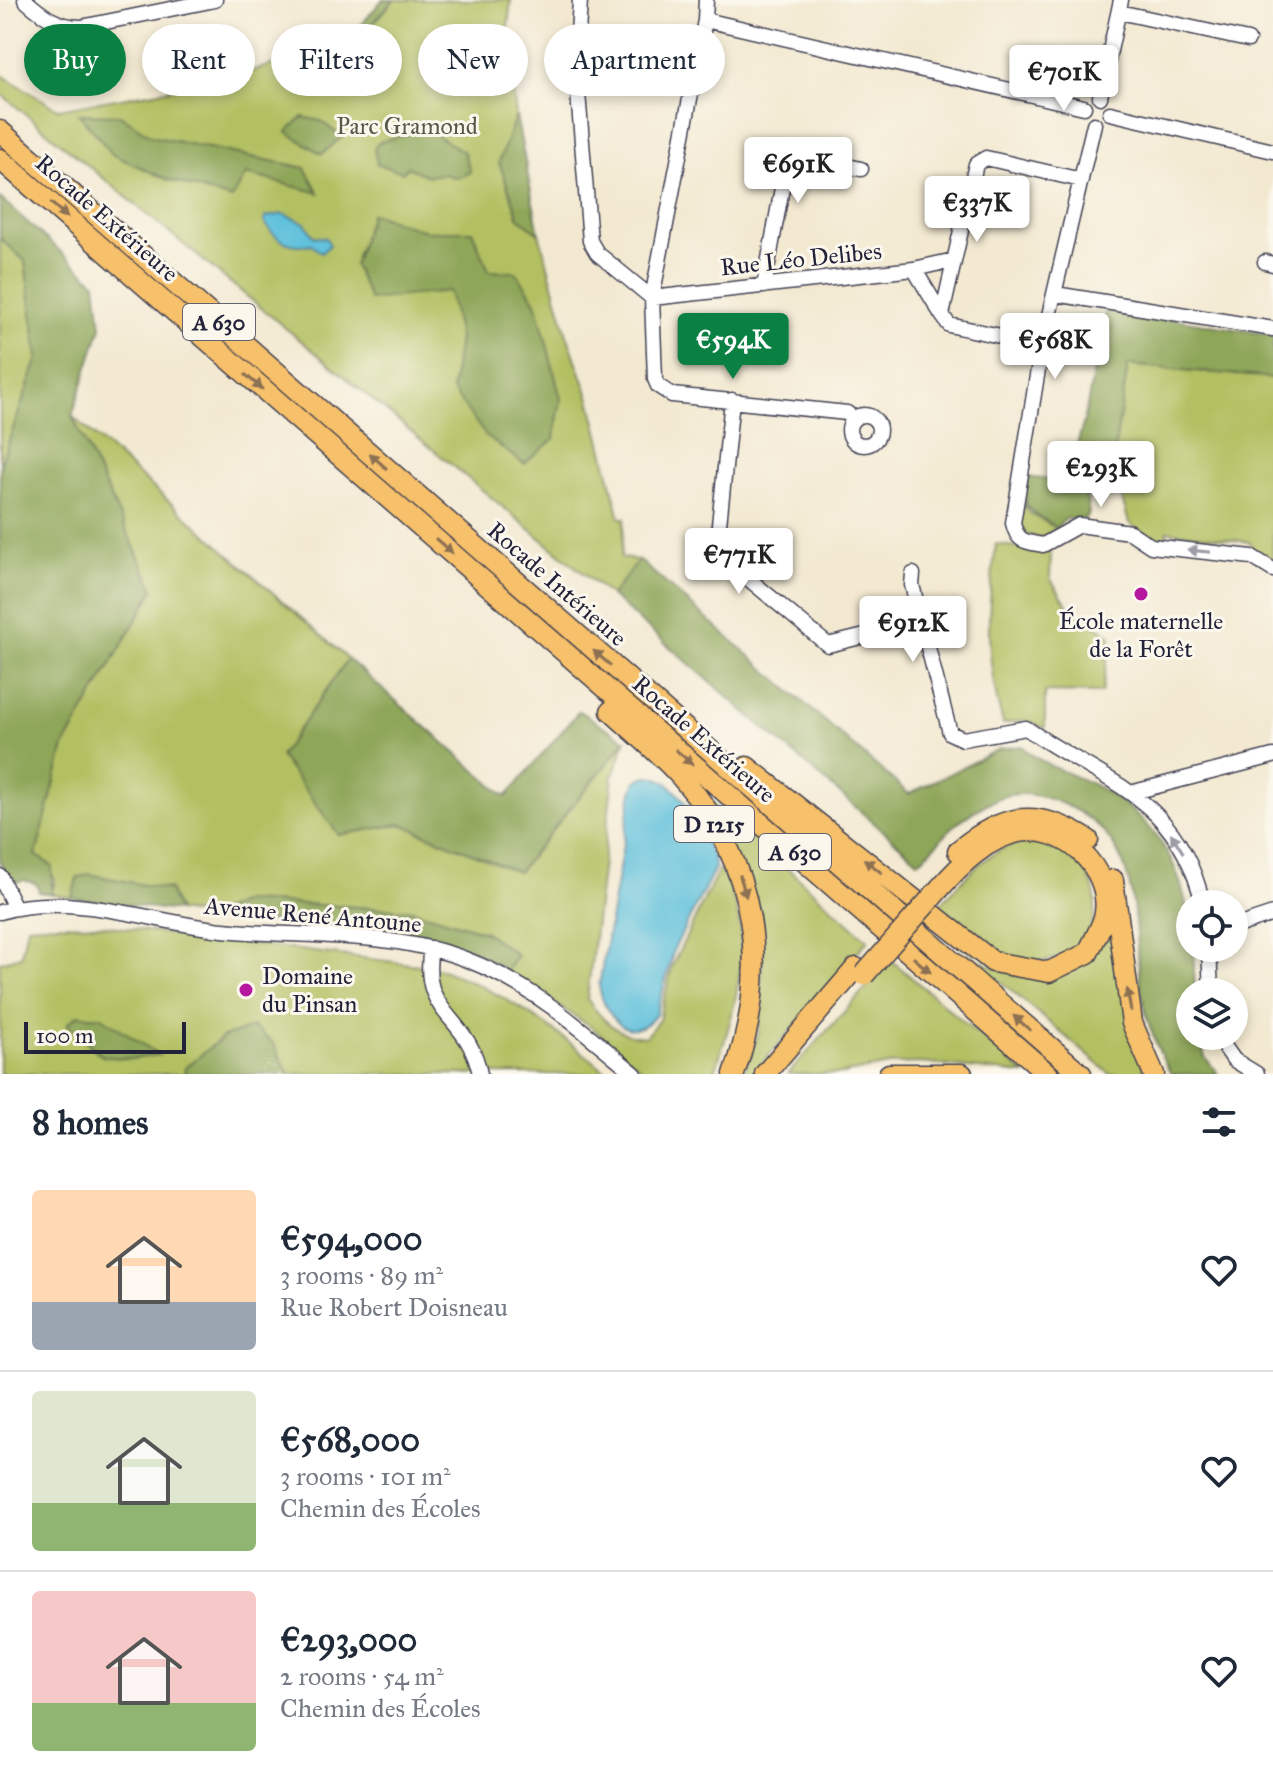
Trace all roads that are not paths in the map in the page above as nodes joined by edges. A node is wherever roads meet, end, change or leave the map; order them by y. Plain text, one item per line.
1 (25, 0) edge
2 (215, 0) edge
3 (580, 0) edge
4 (706, 0) edge
5 (1120, 6) edge
6 (705, 20) junction
7 (1248, 40) dead end
8 (1100, 97) junction
9 (1084, 107) junction
10 (1110, 113) junction
11 (1094, 124) junction
12 (0, 131) edge
13 (1273, 151) edge
14 (0, 159) edge
15 (861, 169) dead end
16 (1081, 180) junction
17 (954, 260) junction
18 (914, 269) junction
19 (764, 286) junction
20 (1055, 294) junction
21 (652, 298) junction
22 (942, 315) junction
23 (1273, 329) edge
24 (1042, 345) junction
25 (732, 400) junction
26 (854, 419) dead end
27 (1273, 570) edge
28 (913, 574) dead end
29 (922, 622) junction
30 (542, 631) junction
31 (703, 746) junction
32 (1273, 756) edge
33 (1134, 792) junction
34 (0, 876) edge
35 (935, 884) junction
36 (1197, 890) edge
37 (7, 910) edge
38 (1273, 914) edge
39 (1248, 922) edge
40 (431, 948) junction
41 (860, 972) junction
42 (1227, 1050) edge
43 (480, 1074) edge
44 (635, 1074) edge
45 (734, 1074) edge
46 (765, 1074) edge
47 (777, 1074) edge
48 (889, 1074) edge
49 (962, 1074) edge
50 (1048, 1074) edge
51 (1081, 1074) edge
52 (1154, 1074) edge
53 (1257, 1074) edge

1 - 2 street
3 - 21 street
4 - 6 street
5 - 7 street
5 - 8 street
6 - 9 street
6 - 21 street
8 - 9 street
8 - 10 street
9 - 11 street
10 - 11 street
10 - 13 street
11 - 16 street
31 -> 12 highway, Rocade Intérieure / A 630
14 -> 30 highway, Rocade Extérieure / A 630
15 - 19 street
16 - 17 street
16 - 20 street
17 - 18 street, Rue Léo Delibes
17 - 22 street
18 - 19 street, Rue Léo Delibes
18 - 22 street
19 - 21 street, Rue Léo Delibes
20 - 23 street
20 - 24 street
21 - 25 street
22 - 24 street
27 -> 24 street
25 - 26 street
25 - 29 street
28 - 29 street
29 - 33 street
30 -> 45 highway, D 1215
30 -> 50 highway, Rocade Extérieure / A 630
35 -> 31 highway
51 -> 31 highway, Rocade Intérieure / A 630
32 - 33 street
36 -> 33 street
34 - 37 street
35 - 41 highway
52 -> 35 highway
37 - 40 street, Avenue René Antoune
38 - 39 street
40 - 43 street
40 - 44 street, Avenue René Antoune
41 - 46 highway
41 - 47 highway
42 - 53 street
48 - 49 highway

